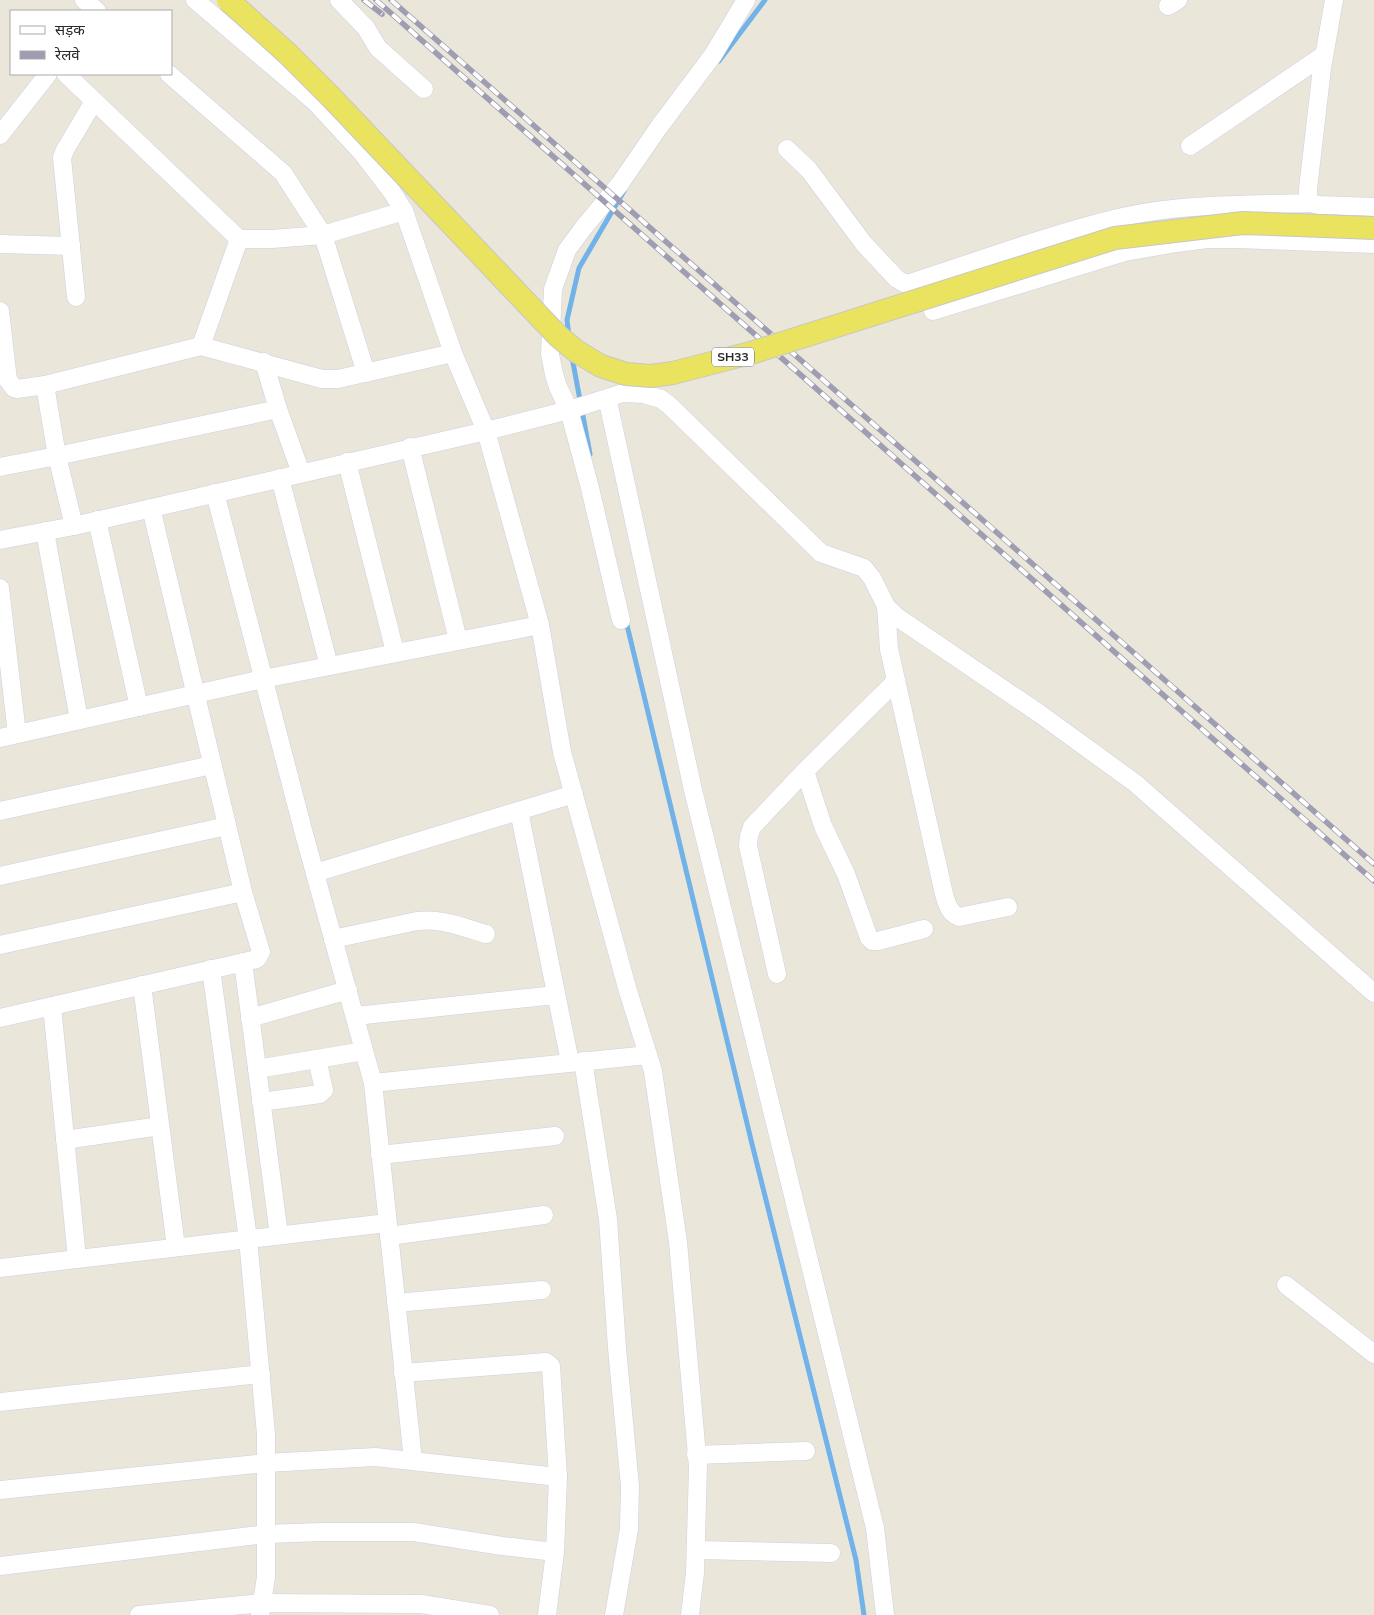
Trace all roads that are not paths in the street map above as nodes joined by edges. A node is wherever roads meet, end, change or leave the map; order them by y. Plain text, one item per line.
1 (195, 0) edge
2 (228, 0) edge
3 (339, 0) edge
4 (746, 0) edge
5 (1334, 0) edge
6 (1324, 55) junction
7 (47, 75) edge
8 (67, 75) edge
9 (170, 75) edge
10 (424, 89) dead end
11 (94, 100) junction
12 (0, 135) edge
13 (1190, 146) dead end
14 (787, 149) dead end
15 (1311, 203) junction
16 (1374, 206) edge
17 (404, 211) junction
18 (1374, 228) edge
19 (323, 235) junction
20 (239, 239) junction
21 (0, 244) edge
22 (1374, 244) edge
23 (72, 246) junction
24 (76, 297) dead end
25 (0, 311) edge
26 (933, 311) dead end
27 (201, 346) junction
28 (453, 353) junction
29 (264, 362) junction
30 (366, 373) junction
31 (45, 385) junction
32 (586, 405) junction
33 (278, 409) junction
34 (486, 431) junction
35 (410, 447) junction
36 (57, 456) junction
37 (347, 462) junction
38 (0, 467) edge
39 (301, 473) junction
40 (280, 478) junction
41 (215, 493) junction
42 (152, 508) junction
43 (97, 520) junction
44 (74, 526) junction
45 (44, 531) junction
46 (0, 540) edge
47 (0, 588) edge
48 (886, 606) junction
49 (621, 620) dead end
50 (540, 625) junction
51 (458, 640) junction
52 (395, 652) junction
53 (329, 666) junction
54 (263, 679) junction
55 (896, 681) junction
56 (196, 694) junction
57 (139, 707) junction
58 (79, 720) junction
59 (17, 734) junction
60 (0, 738) edge
61 (212, 765) junction
62 (806, 771) junction
63 (574, 794) junction
64 (0, 810) edge
65 (519, 811) junction
66 (227, 826) junction
67 (315, 873) junction
68 (0, 876) edge
69 (242, 892) junction
70 (1008, 907) dead end
71 (924, 929) dead end
72 (486, 934) dead end
73 (333, 939) junction
74 (0, 945) edge
75 (243, 962) junction
76 (211, 969) junction
77 (777, 974) dead end
78 (142, 985) junction
79 (348, 990) junction
80 (1374, 993) edge
81 (556, 995) junction
82 (52, 1006) junction
83 (355, 1016) junction
84 (0, 1018) edge
85 (250, 1018) junction
86 (364, 1051) junction
87 (648, 1054) junction
88 (318, 1059) junction
89 (576, 1062) junction
90 (257, 1069) junction
91 (373, 1083) junction
92 (261, 1102) junction
93 (160, 1126) junction
94 (555, 1136) dead end
95 (65, 1140) junction
96 (380, 1154) junction
97 (544, 1215) dead end
98 (388, 1229) junction
99 (279, 1235) junction
100 (248, 1239) junction
101 (176, 1247) junction
102 (77, 1259) junction
103 (0, 1268) edge
104 (1286, 1285) dead end
105 (542, 1290) dead end
106 (396, 1303) junction
107 (1374, 1354) edge
108 (404, 1373) junction
109 (261, 1374) junction
110 (0, 1402) edge
111 (806, 1450) dead end
112 (696, 1455) junction
113 (413, 1460) junction
114 (266, 1463) junction
115 (558, 1477) junction
116 (0, 1490) edge
117 (266, 1534) junction
118 (696, 1550) junction
119 (556, 1552) junction
120 (831, 1553) dead end
121 (0, 1566) edge
122 (261, 1609) edge
123 (138, 1615) edge
124 (490, 1615) edge
125 (547, 1615) edge
126 (614, 1615) edge
127 (690, 1615) edge
128 (885, 1615) edge

1 - 17 street
2 - 18 main road, SH33, bridge
3 - 10 street
4 - 32 street
5 - 6 street
6 - 13 street
6 - 15 street
7 - 12 street
8 - 11 street
9 - 19 street
11 - 20 street
11 - 23 street
14 - 15 street
15 - 16 street
17 - 19 street
17 - 28 street
19 - 20 street
19 - 30 street
20 - 27 street
21 - 23 street
22 - 26 street
23 - 24 street
25 - 31 street
27 - 29 street
27 - 31 street
28 - 30 street
28 - 34 street
29 - 30 street
29 - 33 street
31 - 36 street
32 - 34 street
32 - 48 street
32 - 49 street
32 - 128 street
33 - 36 street
33 - 39 street
34 - 35 street
34 - 50 street
35 - 37 street
35 - 51 street
36 - 38 street
36 - 44 street
37 - 39 street
37 - 52 street
39 - 40 street
40 - 41 street
40 - 53 street
41 - 42 street
41 - 54 street
42 - 43 street
42 - 56 street
43 - 44 street
43 - 57 street
44 - 45 street
45 - 46 street
45 - 58 street
47 - 59 street
48 - 55 street
48 - 80 street
50 - 51 street
50 - 63 street
51 - 52 street
52 - 53 street
53 - 54 street
54 - 56 street
54 - 67 street
55 - 62 street
55 - 70 street
56 - 57 street
56 - 61 street
57 - 58 street
58 - 59 street
59 - 60 street
61 - 64 street
61 - 66 street
62 - 71 street
62 - 77 street
63 - 65 street
63 - 87 street
65 - 67 street
65 - 81 street
66 - 68 street
66 - 69 street
67 - 73 street
69 - 74 street
69 - 75 street
72 - 73 street
73 - 79 street
75 - 76 street
75 - 85 street
76 - 78 street
76 - 100 street
78 - 82 street
78 - 93 street
79 - 83 street
79 - 85 street
81 - 83 street
81 - 89 street
82 - 84 street
82 - 95 street
83 - 86 street
85 - 90 street
86 - 88 street
86 - 91 street
87 - 89 street
87 - 112 street
88 - 90 street
88 - 92 street
89 - 91 street
89 - 126 street
90 - 92 street
91 - 96 street
92 - 99 street
93 - 95 street
93 - 101 street
94 - 96 street
95 - 102 street
96 - 98 street
97 - 98 street
98 - 99 street
98 - 106 street
99 - 100 street
100 - 101 street
100 - 109 street
101 - 102 street
102 - 103 street
104 - 107 street
105 - 106 street
106 - 108 street
108 - 113 street
108 - 115 street
109 - 110 street
109 - 114 street
111 - 112 street
112 - 118 street
113 - 114 street
113 - 115 street
114 - 116 street
114 - 117 street
115 - 119 street
117 - 119 street
117 - 121 street
117 - 122 street
118 - 120 street
118 - 127 street
119 - 125 street
122 - 123 street
122 - 124 street

